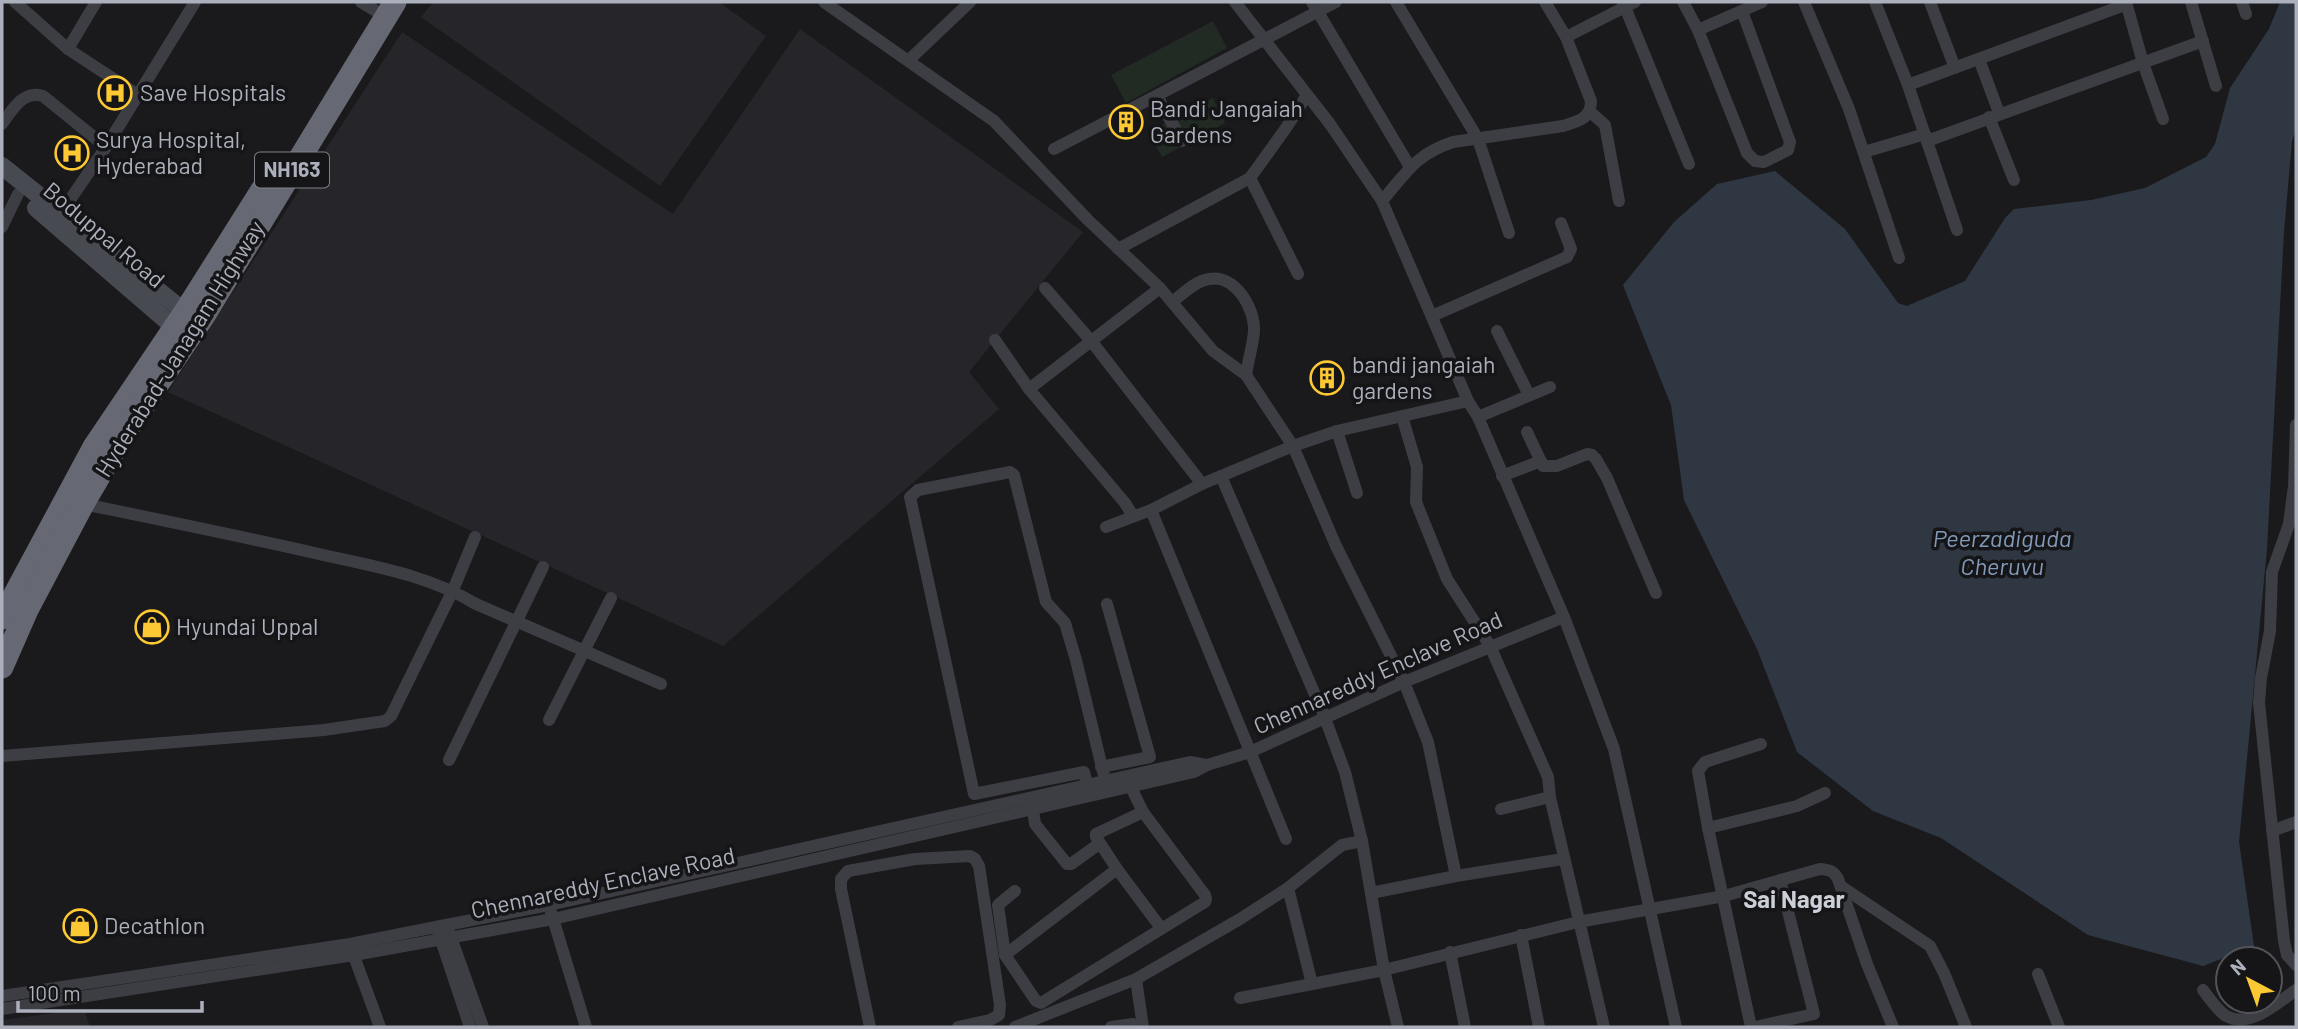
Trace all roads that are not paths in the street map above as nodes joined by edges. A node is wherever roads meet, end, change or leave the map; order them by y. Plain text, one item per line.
1 (15, 2) edge
2 (96, 2) edge
3 (195, 2) edge
4 (824, 2) edge
5 (970, 2) edge
6 (1235, 2) edge
7 (1336, 2) edge
8 (1396, 2) edge
9 (1545, 2) edge
10 (1683, 2) edge
11 (1762, 2) edge
12 (1804, 2) edge
13 (1875, 2) edge
14 (1930, 2) edge
15 (2191, 2) edge
16 (2127, 3) edge
17 (378, 4) edge
18 (1628, 4) edge
19 (1315, 7) edge
20 (1742, 10) junction
21 (1698, 30) junction
22 (1566, 37) junction
23 (1264, 40) junction
24 (2203, 41) junction
25 (68, 49) junction
26 (1979, 59) junction
27 (909, 60) junction
28 (2143, 63) junction
29 (1955, 68) junction
30 (1908, 85) junction
31 (2216, 86) dead end
32 (138, 95) junction
33 (1307, 95) junction
34 (1157, 96) junction
35 (1589, 111) junction
36 (1994, 115) junction
37 (2163, 119) dead end
38 (2, 124) edge
39 (1926, 138) junction
40 (1478, 139) junction
41 (1182, 141) dead end
42 (106, 147) junction
43 (1054, 149) dead end
44 (1864, 152) junction
45 (1689, 164) dead end
46 (2, 166) edge
47 (1410, 167) junction
48 (1250, 178) junction
49 (2014, 180) dead end
50 (2, 182) edge
51 (18, 194) junction
52 (1382, 201) junction
53 (1619, 201) dead end
54 (61, 213) junction
55 (1561, 223) dead end
56 (2, 228) edge
57 (1957, 230) dead end
58 (1509, 233) dead end
59 (1118, 248) junction
60 (1899, 258) dead end
61 (1298, 274) dead end
62 (1045, 288) dead end
63 (1160, 288) junction
64 (1172, 302) junction
65 (1432, 316) junction
66 (179, 319) junction
67 (1497, 331) dead end
68 (995, 340) dead end
69 (1091, 342) junction
70 (1246, 375) junction
71 (1550, 387) dead end
72 (1029, 389) junction
73 (1529, 395) junction
74 (1468, 401) junction
75 (1402, 415) junction
76 (1478, 417) junction
77 (2296, 425) edge
78 (1337, 431) junction
79 (1528, 432) dead end
80 (2296, 443) edge
81 (1293, 446) junction
82 (1541, 461) junction
83 (1221, 476) junction
84 (1502, 476) junction
85 (1202, 484) junction
86 (1357, 493) dead end
87 (83, 504) junction
88 (1151, 510) junction
89 (1133, 516) junction
90 (61, 527) junction
91 (1107, 527) dead end
92 (475, 537) dead end
93 (543, 567) dead end
94 (453, 590) junction
95 (1656, 593) dead end
96 (611, 598) dead end
97 (1108, 604) dead end
98 (1564, 617) junction
99 (2, 618) edge
100 (519, 621) junction
101 (1490, 646) junction
102 (586, 651) junction
103 (2, 667) edge
104 (1404, 682) junction
105 (661, 684) dead end
106 (1325, 719) junction
107 (549, 720) dead end
108 (1761, 744) dead end
109 (1250, 752) junction
110 (2, 756) edge
111 (449, 760) dead end
112 (1101, 767) junction
113 (1128, 782) junction
114 (1106, 787) junction
115 (1089, 791) junction
116 (1825, 793) dead end
117 (1550, 797) junction
118 (1033, 809) junction
119 (1501, 809) dead end
120 (1143, 812) junction
121 (971, 817) junction
122 (2296, 821) edge
123 (1707, 828) junction
124 (2272, 831) junction
125 (908, 832) junction
126 (1286, 839) dead end
127 (1362, 841) junction
128 (1099, 844) junction
129 (915, 859) junction
130 (1563, 859) junction
131 (1117, 869) junction
132 (1456, 876) junction
133 (1780, 880) junction
134 (1841, 886) junction
135 (1288, 888) junction
136 (1015, 891) dead end
137 (1371, 893) junction
138 (1724, 896) junction
139 (549, 905) junction
140 (1651, 910) junction
141 (553, 919) junction
142 (1578, 922) junction
143 (1161, 928) junction
144 (443, 932) junction
145 (1521, 935) junction
146 (352, 950) junction
147 (1450, 952) junction
148 (1005, 955) junction
149 (2296, 965) edge
150 (1384, 970) junction
151 (2038, 974) dead end
152 (1136, 979) junction
153 (1312, 984) junction
154 (2203, 990) dead end
155 (2296, 990) edge
156 (2, 996) edge
157 (466, 998) junction
158 (1240, 998) dead end
159 (2, 1009) edge
160 (2248, 1023) edge
161 (380, 1027) edge
162 (470, 1027) edge
163 (482, 1027) edge
164 (586, 1027) edge
165 (870, 1027) edge
166 (958, 1027) edge
167 (1015, 1027) edge
168 (1111, 1027) edge
169 (1135, 1027) edge
170 (1143, 1027) edge
171 (1398, 1027) edge
172 (1465, 1027) edge
173 (1539, 1027) edge
174 (1604, 1027) edge
175 (1676, 1027) edge
176 (1753, 1027) edge
177 (1893, 1027) edge
178 (1966, 1027) edge
179 (2059, 1027) edge

1 - 25 street
2 - 25 street
3 - 32 street
4 - 27 street
5 - 27 street
6 - 23 street
7 - 19 street
8 - 40 street
9 - 22 street
10 - 21 street
11 - 20 street
12 - 44 street
13 - 30 street
14 - 29 street
15 - 24 street
16 - 26 street
16 - 28 street
17 - 66 highway, Hyderabad-Janagam Highway / NH163
17 - 87 highway, Hyderabad-Janagam Highway / NH163
18 - 22 street
18 - 45 street
19 - 23 street
19 - 47 street
20 - 21 street
20 - 21 street
22 - 35 street
23 - 33 street
23 - 34 street
24 - 28 street
24 - 31 street
25 - 32 street
26 - 29 street
26 - 36 street
27 - 59 street
28 - 36 street
28 - 37 street
29 - 30 street
30 - 39 street
32 - 42 street
33 - 48 street
33 - 52 street
34 - 41 street
34 - 43 street
35 - 40 street
35 - 53 street
36 - 39 street
36 - 49 street
38 - 42 street
39 - 44 street
39 - 57 street
40 - 47 street
40 - 58 street
42 - 54 street
44 - 60 street
46 - 54 street, Boduppal Road
47 - 52 street
48 - 59 street
48 - 61 street
50 - 51 street, Boduppal Road
51 - 56 street
51 - 66 street, Boduppal Road
52 - 65 street
54 - 66 street, Boduppal Road
55 - 65 street
59 - 63 street
62 - 69 street
63 - 64 street
63 - 69 street
64 - 70 street
64 - 70 street
65 - 74 street
66 - 90 highway, Hyderabad-Janagam Highway / NH163
67 - 73 street
68 - 72 street
69 - 72 street
69 - 85 street
70 - 81 street
71 - 73 street
72 - 89 street
73 - 76 street
74 - 75 street
74 - 76 street
75 - 78 street
75 - 101 street
76 - 84 street
77 - 80 street
78 - 81 street
78 - 86 street
79 - 82 street
80 - 124 street
81 - 83 street
81 - 104 street
82 - 84 street
82 - 95 street
83 - 85 street
83 - 106 street
84 - 98 street
85 - 88 street
87 - 90 highway, Hyderabad-Janagam Highway / NH163
87 - 94 street
88 - 89 street
88 - 109 street
89 - 91 street
90 - 99 highway, Hyderabad-Janagam Highway / NH163
90 - 103 highway, Hyderabad-Janagam Highway / NH163
92 - 94 street
93 - 100 street
94 - 100 street
94 - 110 street
96 - 102 street
97 - 112 street
98 - 101 street, Chennareddy Enclave Road
98 - 140 street
100 - 102 street
100 - 111 street
101 - 104 street, Chennareddy Enclave Road
101 - 117 street
102 - 105 street
102 - 107 street
104 - 106 street, Chennareddy Enclave Road
104 - 132 street
106 - 109 street, Chennareddy Enclave Road
106 - 127 street
108 - 123 street
109 - 113 street, Chennareddy Enclave Road
109 - 126 street
112 - 114 street
112 - 115 street
113 - 114 street, Chennareddy Enclave Road
113 - 120 street
114 - 115 street, Chennareddy Enclave Road
115 - 118 street, Chennareddy Enclave Road
115 - 121 street, Chennareddy Enclave Road
116 - 123 street
117 - 119 street
117 - 130 street
118 - 121 street, Chennareddy Enclave Road
118 - 128 street
120 - 128 street
120 - 143 street
121 - 125 street, Chennareddy Enclave Road
122 - 124 street
123 - 138 street
124 - 149 street
125 - 129 street
125 - 139 street, Chennareddy Enclave Road
125 - 141 street, Chennareddy Enclave Road
127 - 135 street
127 - 137 street
128 - 131 street
129 - 165 street
129 - 166 street
130 - 132 street
130 - 142 street
131 - 143 street
131 - 148 street
132 - 137 street
133 - 134 street
133 - 138 street
133 - 176 street
134 - 177 street
134 - 178 street
135 - 152 street
135 - 153 street
136 - 148 street
137 - 150 street
138 - 140 street
138 - 176 street
139 - 141 street
139 - 144 street, Chennareddy Enclave Road
140 - 142 street
140 - 175 street
141 - 144 street, Chennareddy Enclave Road
141 - 164 street
142 - 145 street
142 - 174 street
143 - 148 street
144 - 146 street, Chennareddy Enclave Road
144 - 157 street
145 - 147 street
145 - 173 street
146 - 156 street, Chennareddy Enclave Road
146 - 159 street, Chennareddy Enclave Road
146 - 161 street
147 - 150 street
147 - 172 street
150 - 153 street
150 - 171 street
151 - 179 street
152 - 167 street
152 - 170 street
153 - 158 street
154 - 160 street
155 - 160 street
157 - 162 street
157 - 163 street
168 - 169 street

